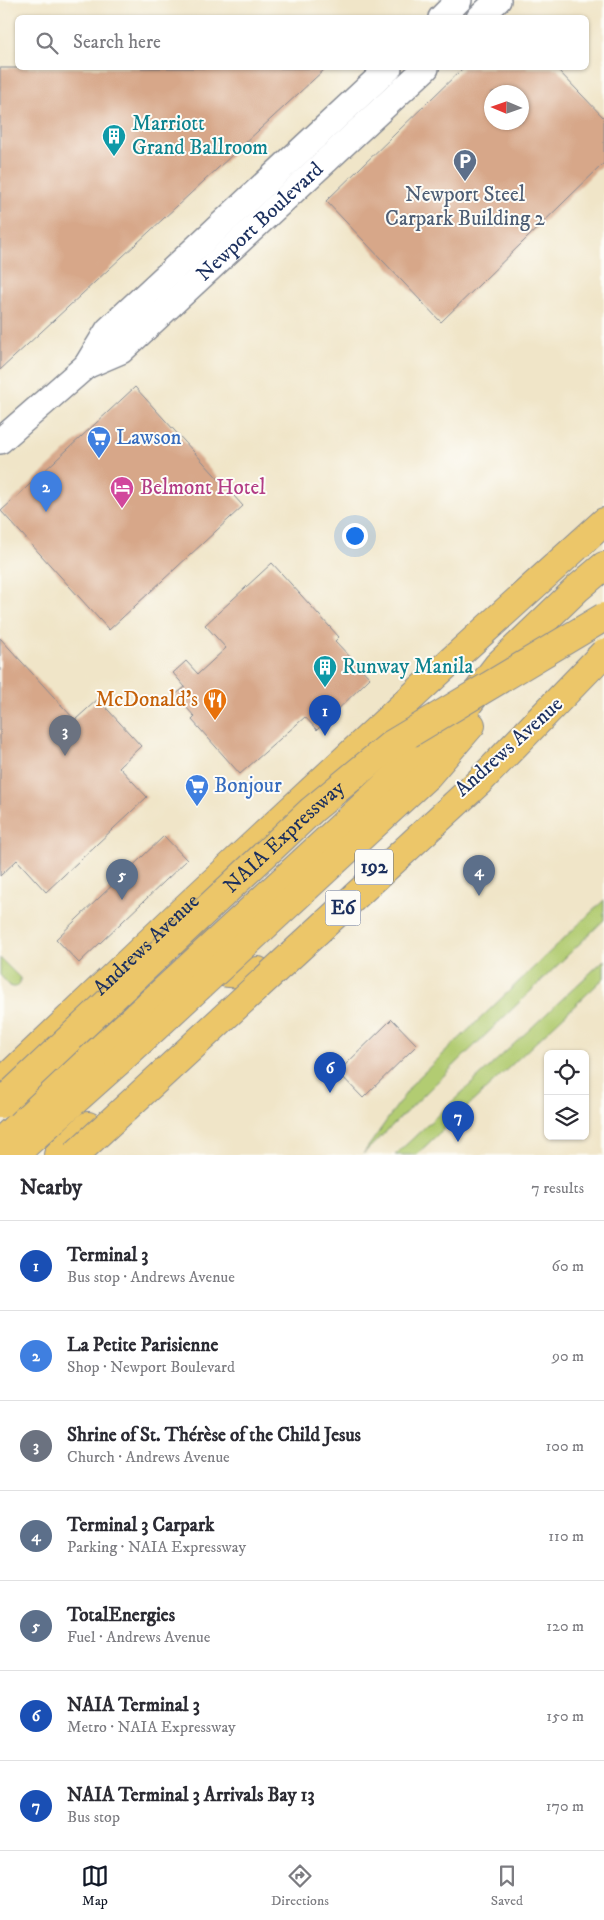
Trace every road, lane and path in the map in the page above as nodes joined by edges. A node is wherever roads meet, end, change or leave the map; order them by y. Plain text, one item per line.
1 (459, 0) edge
2 (498, 0) edge
3 (445, 15) edge
4 (483, 15) edge
5 (387, 70) edge
6 (424, 70) edge
7 (86, 366) junction
8 (0, 441) edge
9 (604, 522) edge
10 (604, 566) edge
11 (604, 588) edge
12 (604, 616) edge
13 (604, 653) edge
14 (604, 662) edge
15 (420, 767) junction
16 (192, 901) junction
17 (258, 971) junction
18 (0, 1084) edge
19 (91, 1094) dead end
20 (0, 1104) edge
21 (0, 1142) edge
22 (19, 1155) edge
23 (25, 1155) edge
24 (58, 1155) edge
25 (75, 1155) edge

1 - 3 street
2 - 4 street
5 - 7 street, Newport Boulevard
6 - 7 street, Newport Boulevard
7 - 8 street, Newport Boulevard
9 - 16 main road, Andrews Avenue
10 - 15 main road
11 - 15 main road
12 - 20 main road, NAIA Expressway, bridge
13 - 25 main road, E6, bridge
14 - 17 main road, Andrews Avenue / 192
15 - 21 main road, bridge
15 - 22 main road, bridge
16 - 17 main road
16 - 18 main road, Andrews Avenue
17 - 24 main road, Andrews Avenue / 192
19 - 23 main road

